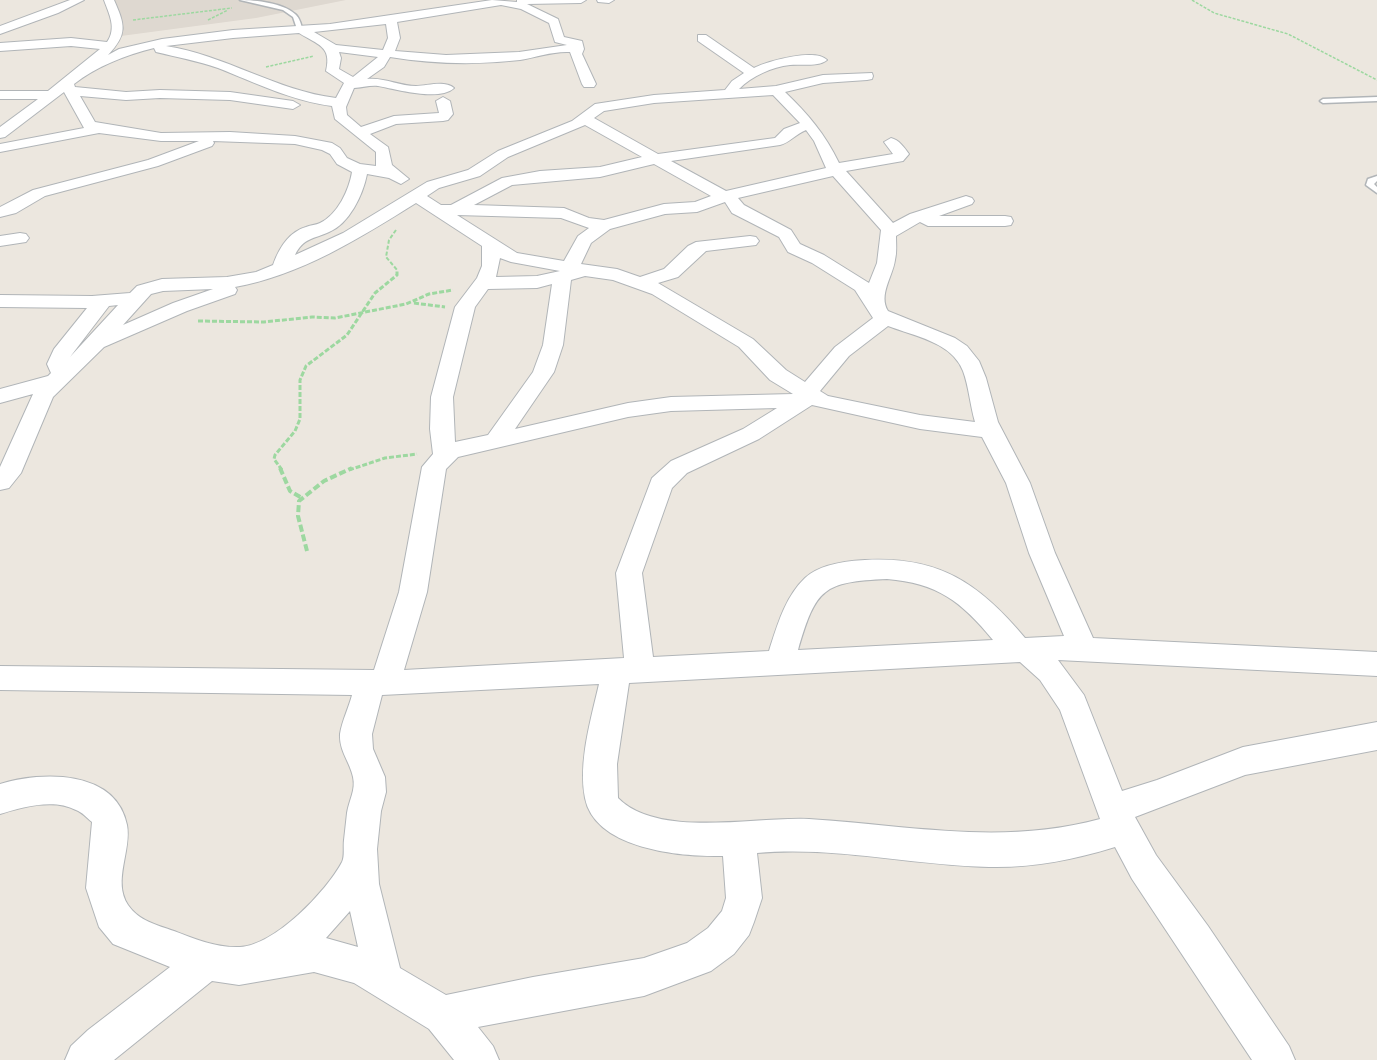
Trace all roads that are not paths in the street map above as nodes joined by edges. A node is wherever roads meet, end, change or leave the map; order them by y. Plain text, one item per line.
1 (71, 0) edge
2 (79, 0) edge
3 (109, 0) edge
4 (243, 0) edge
5 (584, 0) edge
6 (602, 0) edge
7 (609, 0) edge
8 (509, 1) edge
9 (575, 11) dead end
10 (12, 13) dead end
11 (543, 15) junction
12 (566, 21) dead end
13 (39, 30) dead end
14 (301, 31) junction
15 (0, 32) edge
16 (584, 32) dead end
17 (201, 37) junction
18 (702, 38) dead end
19 (390, 42) junction
20 (451, 44) dead end
21 (413, 45) dead end
22 (109, 46) junction
23 (142, 46) junction
24 (0, 47) edge
25 (578, 47) junction
26 (332, 50) junction
27 (224, 56) junction
28 (458, 58) junction
29 (821, 60) dead end
30 (80, 71) junction
31 (753, 73) junction
32 (867, 76) dead end
33 (589, 84) dead end
34 (350, 85) junction
35 (69, 86) junction
36 (776, 90) junction
37 (730, 94) junction
38 (0, 95) edge
39 (49, 95) junction
40 (308, 99) junction
41 (1377, 99) edge
42 (1323, 101) dead end
43 (340, 103) junction
44 (293, 105) junction
45 (584, 119) junction
46 (809, 124) junction
47 (99, 129) junction
48 (361, 133) junction
49 (0, 134) edge
50 (231, 137) junction
51 (891, 142) dead end
52 (0, 148) edge
53 (331, 149) junction
54 (654, 159) junction
55 (360, 169) junction
56 (836, 169) junction
57 (389, 173) junction
58 (468, 175) junction
59 (1377, 178) edge
60 (508, 180) junction
61 (1377, 191) edge
62 (418, 195) junction
63 (726, 196) junction
64 (966, 201) dead end
65 (444, 209) junction
66 (0, 212) edge
67 (1005, 221) dead end
68 (374, 222) junction
69 (604, 225) junction
70 (900, 226) junction
71 (20, 238) dead end
72 (0, 241) edge
73 (750, 241) dead end
74 (583, 243) junction
75 (491, 245) junction
76 (534, 262) junction
77 (282, 266) junction
78 (574, 272) junction
79 (844, 274) junction
80 (258, 277) junction
81 (880, 279) junction
82 (639, 283) junction
83 (482, 284) junction
84 (135, 298) junction
85 (104, 301) junction
86 (0, 302) edge
87 (880, 313) junction
88 (93, 347) junction
89 (59, 378) junction
90 (0, 396) edge
91 (808, 396) junction
92 (990, 431) junction
93 (0, 440) edge
94 (496, 440) junction
95 (24, 443) junction
96 (444, 452) junction
97 (0, 482) edge
98 (1083, 649) junction
99 (1022, 650) junction
100 (780, 663) junction
101 (1377, 664) edge
102 (628, 670) junction
103 (0, 678) edge
104 (378, 683) junction
105 (1377, 736) edge
106 (0, 799) edge
107 (1118, 819) junction
108 (738, 838) junction
109 (361, 864) junction
110 (270, 959) junction
111 (206, 962) junction
112 (384, 981) junction
113 (443, 1015) junction
114 (86, 1060) edge
115 (479, 1060) edge
116 (1275, 1060) edge

1 - 10 street
2 - 15 street
3 - 22 street
4 - 14 lane
5 - 8 street
5 - 9 street
6 - 7 street
8 - 11 street
8 - 19 street
11 - 12 street
11 - 25 street
13 - 15 street
14 - 17 street
14 - 19 street
14 - 26 street
16 - 25 street
17 - 23 street
17 - 27 street
18 - 31 street
19 - 21 street
19 - 26 street
19 - 28 street
19 - 34 street
20 - 28 street
22 - 24 street
22 - 30 street
23 - 27 street
23 - 30 street
25 - 28 street
25 - 33 street
26 - 34 street
27 - 40 street
29 - 31 street
30 - 35 street
31 - 37 street
32 - 36 street
34 - 40 street
34 - 43 street
34 - 48 street
35 - 39 street
35 - 44 street
35 - 47 street
36 - 37 street
36 - 46 street
37 - 45 street
38 - 39 street
39 - 49 street
40 - 43 street
40 - 44 street
41 - 42 lane
43 - 48 street
44 - 50 street
45 - 54 street
45 - 58 street
46 - 54 street
46 - 56 street
47 - 50 street
47 - 52 street
48 - 53 street
48 - 57 street
50 - 53 street
50 - 66 street
51 - 56 street
53 - 55 street
54 - 60 street
54 - 63 street
55 - 57 street
55 - 77 street
56 - 63 street
56 - 70 street
57 - 62 street
58 - 60 street
58 - 62 street
59 - 61 lane
60 - 65 street
62 - 65 street
62 - 68 street
63 - 69 street
63 - 79 street
64 - 70 street
65 - 68 street
65 - 69 street
65 - 75 street
67 - 70 street
68 - 77 street
69 - 74 street
70 - 81 street
71 - 72 street
73 - 82 street
74 - 76 street
74 - 78 street
75 - 76 street
75 - 83 street
76 - 78 street
77 - 80 street
78 - 82 street
78 - 83 street
78 - 94 street
79 - 81 street
79 - 87 street
80 - 84 street
80 - 88 street
81 - 87 street
82 - 91 street
83 - 96 street
84 - 85 street
84 - 88 street
85 - 86 street
85 - 89 street
87 - 91 street
87 - 92 street
88 - 89 street
89 - 90 street
89 - 95 street
91 - 92 street
91 - 94 street
91 - 102 street
92 - 98 street
93 - 95 street
94 - 96 street
95 - 97 street
96 - 104 street
98 - 99 street
98 - 101 street
99 - 100 street
99 - 100 street
99 - 107 street
100 - 102 street
102 - 104 street
102 - 108 street
103 - 104 street
104 - 109 street
105 - 107 street
106 - 111 street
107 - 108 street
107 - 116 street
108 - 113 street
109 - 110 street
109 - 112 street
110 - 111 street
110 - 112 street
111 - 114 street
112 - 113 street
113 - 115 street

